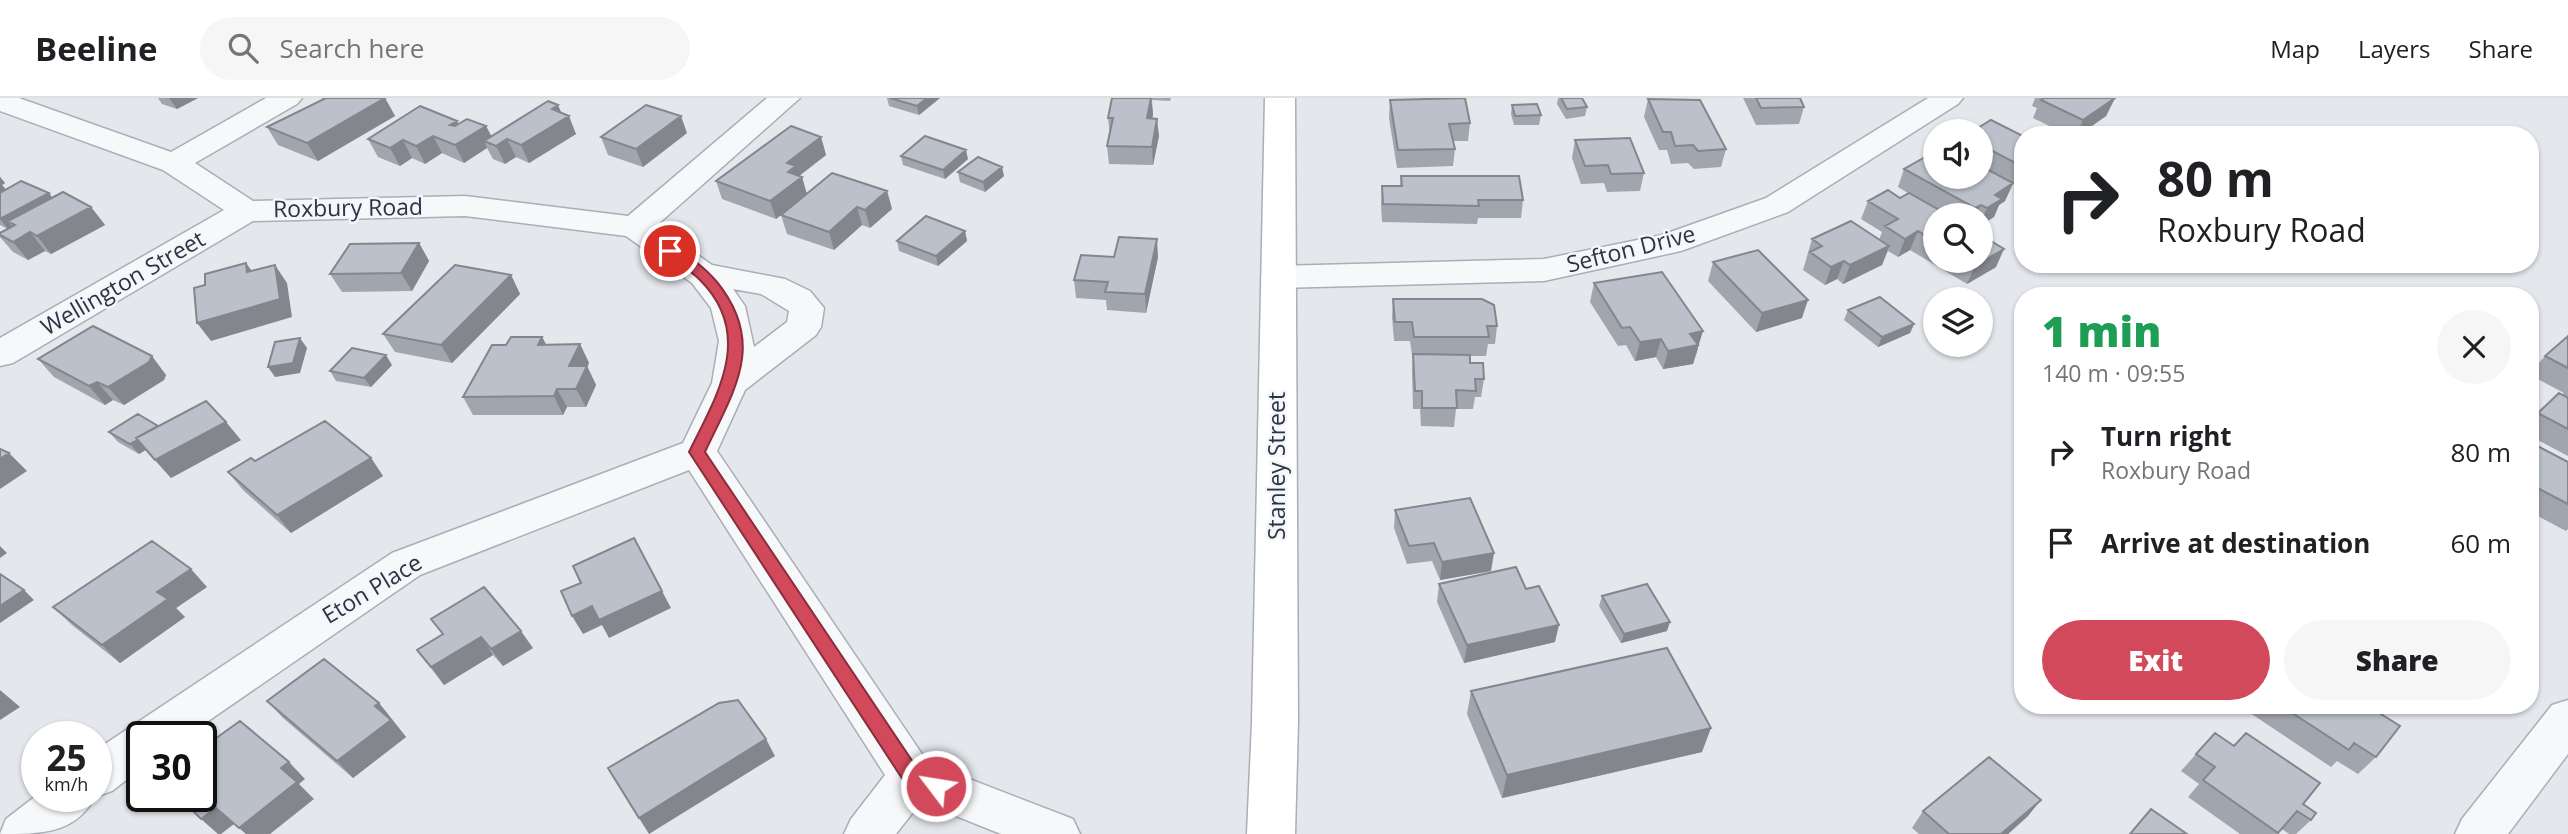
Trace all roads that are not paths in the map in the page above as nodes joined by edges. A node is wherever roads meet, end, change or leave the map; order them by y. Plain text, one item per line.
1 (287, 98) edge
2 (785, 98) edge
3 (1279, 98) edge
4 (1948, 98) edge
5 (0, 101) edge
6 (174, 163) junction
7 (246, 211) junction
8 (635, 227) junction
9 (704, 275) junction
10 (1278, 277) junction
11 (0, 354) edge
12 (730, 383) junction
13 (696, 452) junction
14 (2568, 719) edge
15 (172, 721) edge
16 (126, 754) edge
17 (112, 764) edge
18 (912, 777) junction
19 (51, 812) edge
20 (23, 834) edge
21 (868, 834) edge
22 (1056, 834) edge
23 (1271, 834) edge
24 (2479, 834) edge

1 - 6 street
2 - 8 street
3 - 10 main road, Stanley Street
4 - 10 street, Sefton Drive
5 - 6 street, Roxbury Road
6 - 7 street, Roxbury Road
7 - 8 street, Roxbury Road
7 - 11 street, Wellington Street
8 - 9 street, Roxbury Road
9 - 12 street, Roxbury Road
9 - 12 street, Roxbury Road
10 - 23 main road, Stanley Street
12 - 13 street, Roxbury Road
13 - 15 street, Eton Place
13 - 18 street
14 - 24 street
16 - 17 street
18 - 21 street
18 - 22 street
19 - 20 street

